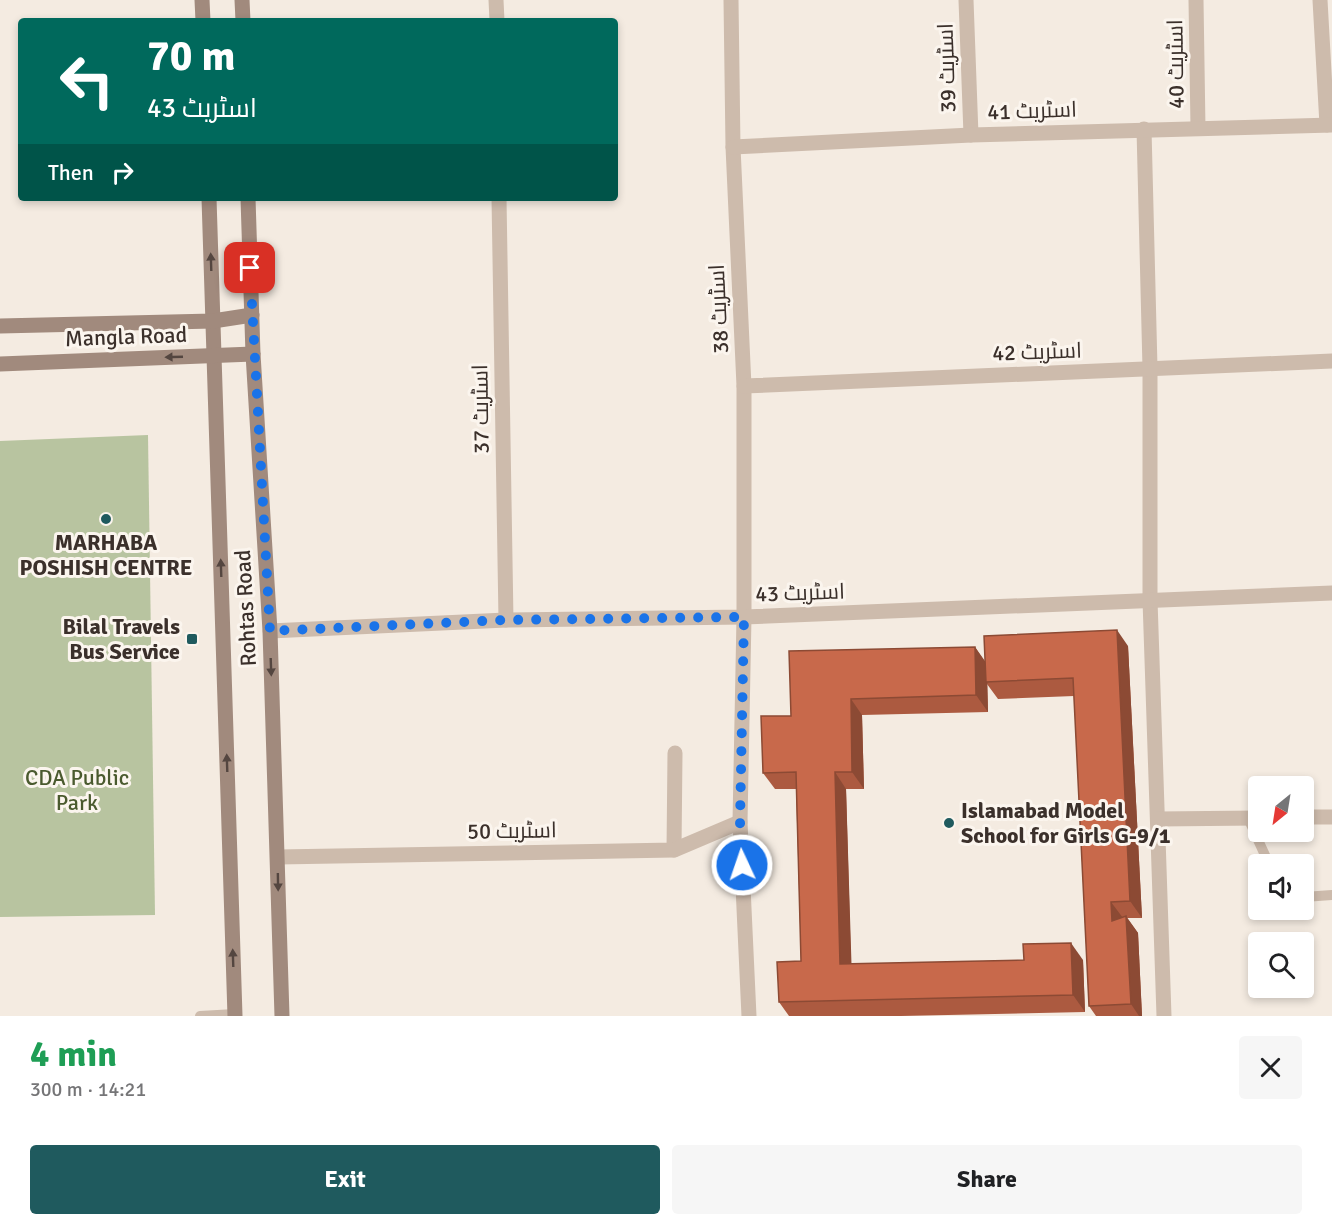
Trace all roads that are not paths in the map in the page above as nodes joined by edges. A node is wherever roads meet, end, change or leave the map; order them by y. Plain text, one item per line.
1 (202, 0) edge
2 (242, 0) edge
3 (496, 0) edge
4 (731, 0) edge
5 (966, 0) edge
6 (1196, 0) edge
7 (1320, 0) edge
8 (203, 18) edge
9 (243, 18) edge
10 (496, 18) edge
11 (1329, 125) edge
12 (1198, 128) junction
13 (1144, 129) junction
14 (971, 135) junction
15 (733, 147) junction
16 (209, 201) edge
17 (248, 201) edge
18 (499, 201) edge
19 (252, 315) junction
20 (213, 321) junction
21 (0, 326) edge
22 (254, 354) junction
23 (214, 356) junction
24 (1332, 361) edge
25 (0, 364) edge
26 (1150, 368) junction
27 (744, 386) junction
28 (1332, 592) edge
29 (1150, 600) junction
30 (744, 617) junction
31 (506, 620) junction
32 (270, 631) junction
33 (675, 753) dead end
34 (1332, 817) edge
35 (1248, 818) edge
36 (1314, 818) edge
37 (1158, 819) junction
38 (740, 822) junction
39 (674, 850) junction
40 (278, 856) junction
41 (1332, 895) edge
42 (1314, 896) edge
43 (235, 1015) edge
44 (200, 1016) edge
45 (282, 1016) edge
46 (749, 1016) edge
47 (1164, 1016) edge

1 - 8 main road
2 - 9 main road
3 - 10 street
4 - 15 street, اسٹریٹ 38
5 - 14 street, اسٹریٹ 39
6 - 12 street, اسٹریٹ 40
7 - 11 street
11 - 12 street, اسٹریٹ 41
12 - 13 street, اسٹریٹ 41
13 - 14 street, اسٹریٹ 41
13 - 26 street
14 - 15 street, اسٹریٹ 41
15 - 27 street, اسٹریٹ 38
20 -> 16 main road, Rohtas Road
17 - 19 main road, Rohtas Road
18 - 31 street, اسٹریٹ 37
19 - 20 main road, Mangla Road
19 - 22 main road, Rohtas Road
20 - 21 main road, Mangla Road
20 - 23 main road, Rohtas Road
22 - 23 main road, Mangla Road
22 - 32 main road, Rohtas Road
23 -> 25 main road, Mangla Road
43 -> 23 main road, Rohtas Road
24 - 26 street, اسٹریٹ 42
26 - 27 street, اسٹریٹ 42
26 - 29 street
27 - 30 street, اسٹریٹ 38
28 - 29 street, اسٹریٹ 43
29 - 30 street, اسٹریٹ 43
29 - 37 street
30 - 31 street, اسٹریٹ 43
30 - 38 street, اسٹریٹ 38
31 - 32 street, اسٹریٹ 43
32 -> 40 main road, Rohtas Road
33 - 39 street
34 - 36 street
35 - 37 street
37 - 47 street
38 - 39 street, اسٹریٹ 50
38 - 46 street, اسٹریٹ 38
39 - 40 street, اسٹریٹ 50
40 -> 45 main road, Rohtas Road
41 - 42 lane
43 - 44 lane

